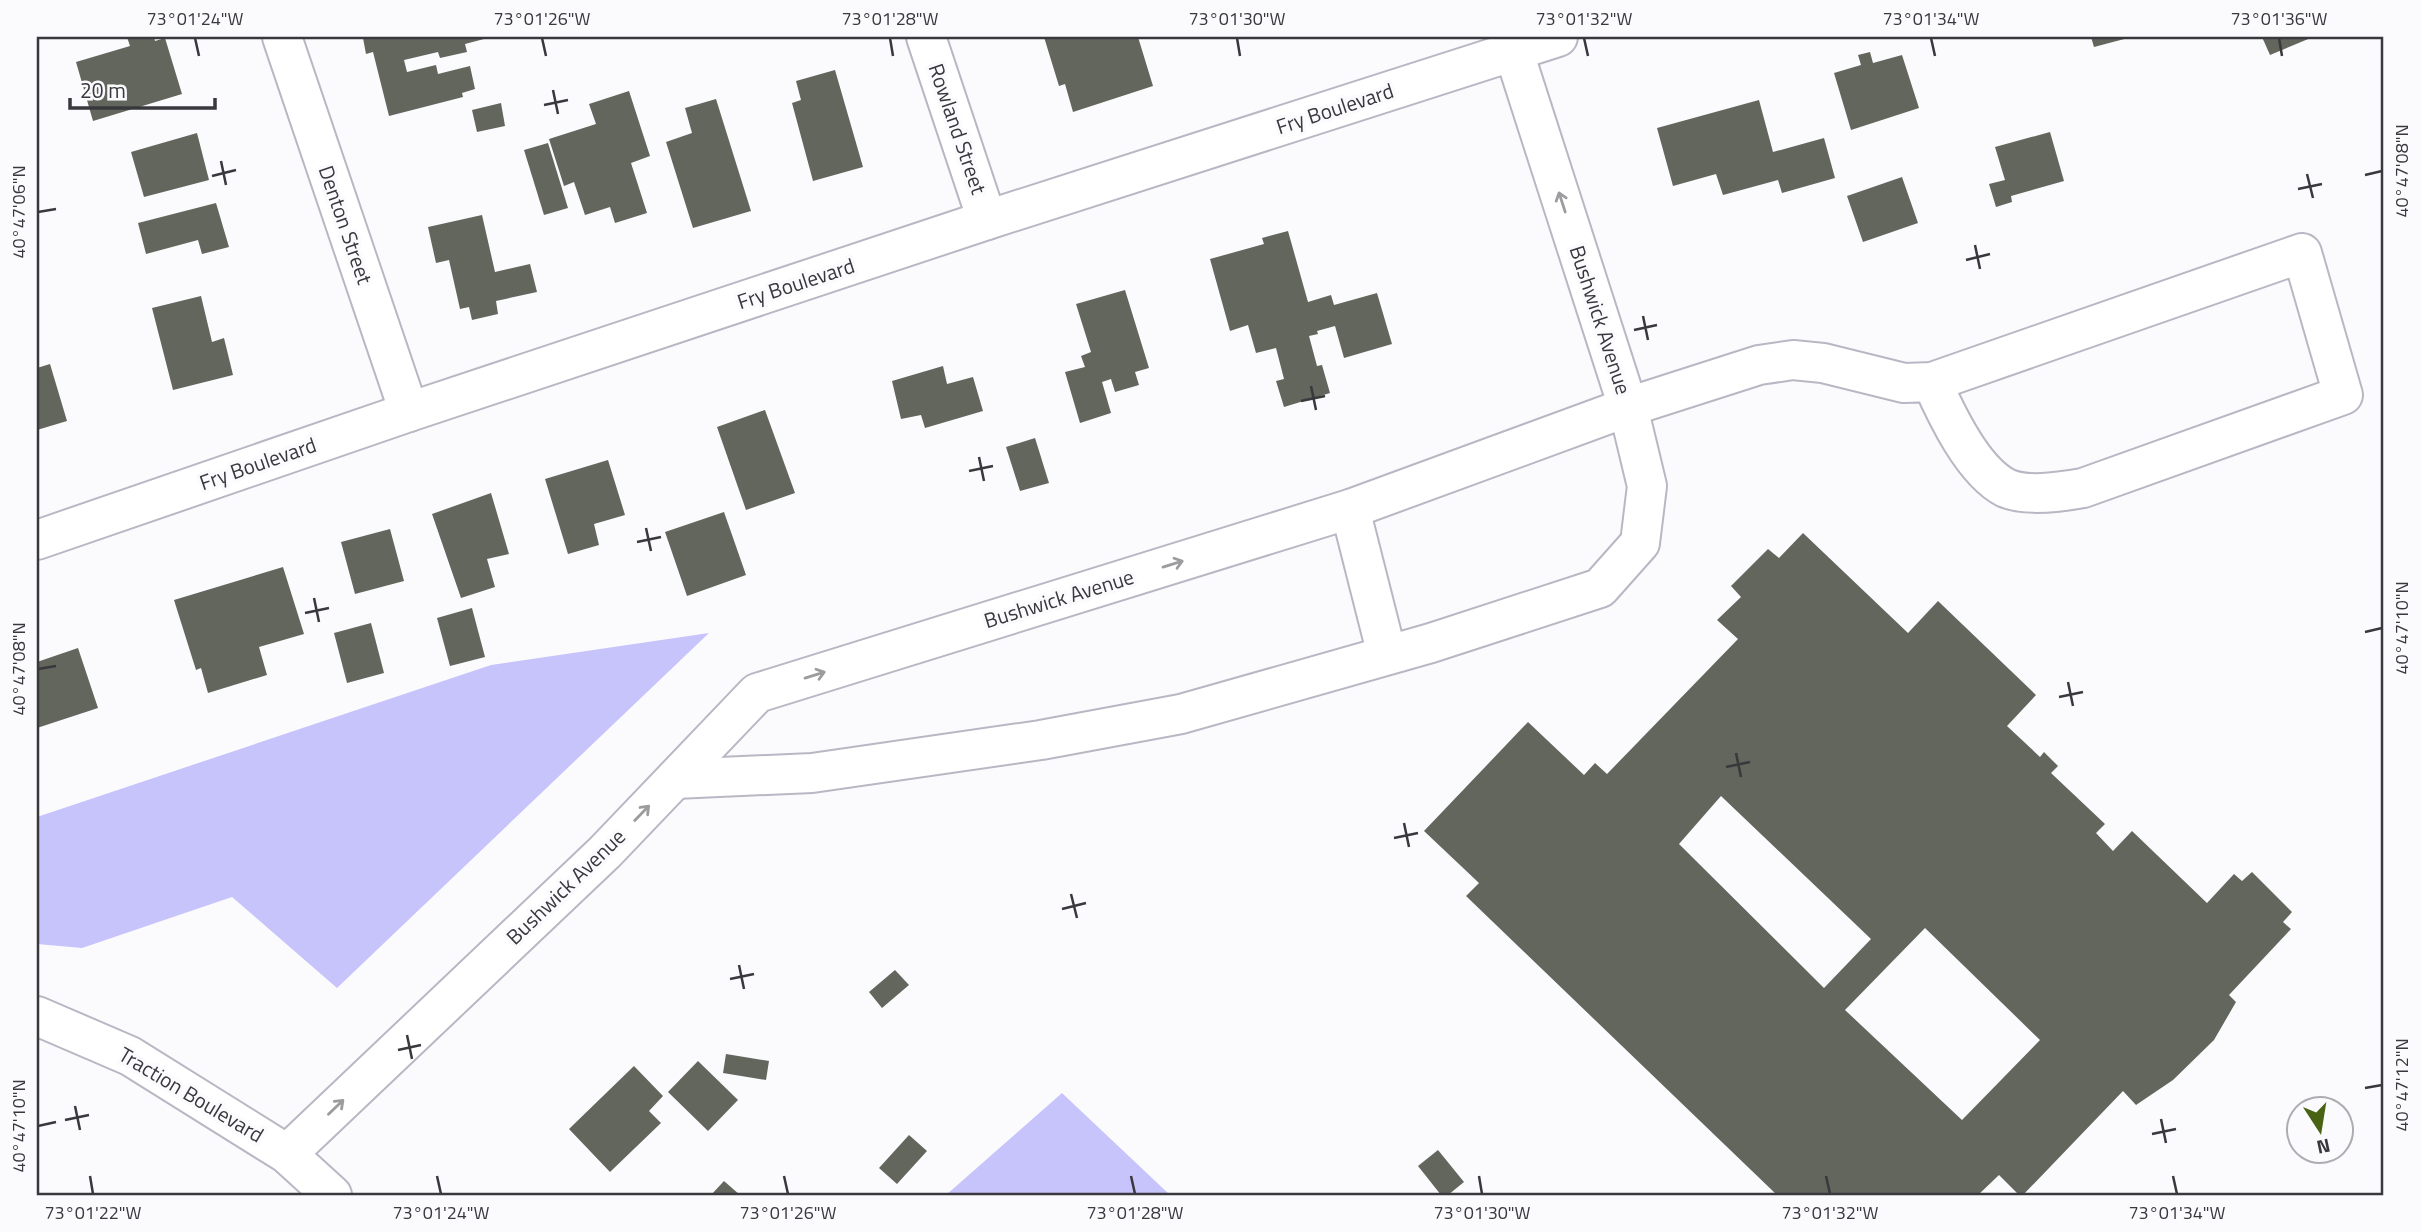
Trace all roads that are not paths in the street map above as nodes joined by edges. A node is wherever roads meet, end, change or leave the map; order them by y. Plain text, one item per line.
1 (282, 37) edge
2 (926, 37) edge
3 (1558, 37) edge
4 (1512, 44) edge
5 (987, 220) junction
6 (1932, 382) junction
7 (1628, 407) junction
8 (409, 412) junction
9 (1350, 509) junction
10 (37, 540) edge
11 (1387, 655) junction
12 (675, 779) junction
13 (37, 1016) edge
14 (287, 1154) junction
15 (332, 1195) edge

1 - 8 street, Denton Street
2 - 5 street, Rowland Street
3 - 4 street, Fry Boulevard
4 - 5 street, Fry Boulevard
7 -> 4 street, Bushwick Avenue
5 - 8 street, Fry Boulevard
6 - 6 street
6 - 7 street
7 - 9 street, Bushwick Avenue
7 - 11 street
8 - 10 street, Fry Boulevard
9 - 11 street
12 -> 9 street, Bushwick Avenue
11 - 12 street
14 -> 12 street, Bushwick Avenue
13 - 14 street, Traction Boulevard
14 - 15 street, Traction Boulevard

